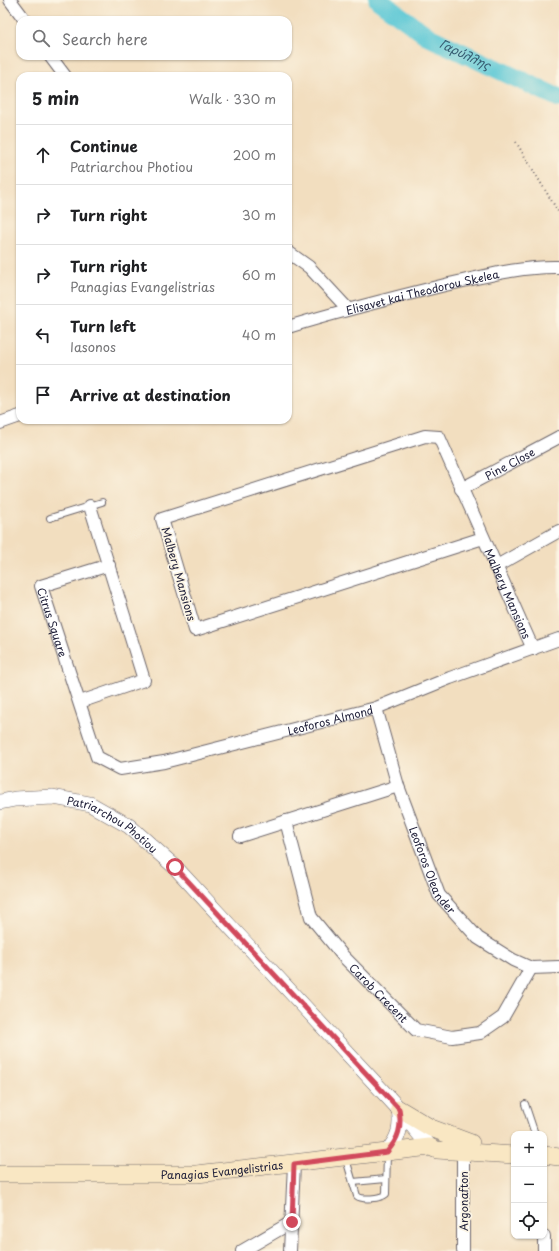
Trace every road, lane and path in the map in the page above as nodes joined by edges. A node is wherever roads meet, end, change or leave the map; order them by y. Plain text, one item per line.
1 (10, 0) edge
2 (22, 16) edge
3 (53, 60) edge
4 (62, 72) edge
5 (516, 142) dead end
6 (559, 213) edge
7 (292, 255) edge
8 (559, 267) edge
9 (346, 308) junction
10 (292, 326) edge
11 (16, 417) edge
12 (0, 423) edge
13 (559, 437) edge
14 (461, 489) junction
15 (102, 502) dead end
16 (90, 506) junction
17 (50, 518) dead end
18 (559, 531) edge
19 (483, 538) junction
20 (109, 565) junction
21 (495, 567) junction
22 (559, 639) edge
23 (533, 649) junction
24 (80, 702) junction
25 (376, 708) junction
26 (97, 756) joint
27 (398, 786) junction
28 (0, 802) edge
29 (286, 821) junction
30 (240, 836) dead end
31 (559, 967) edge
32 (531, 968) junction
33 (526, 1104) dead end
34 (399, 1109) junction
35 (534, 1131) edge
36 (467, 1146) junction
37 (430, 1147) junction
38 (511, 1148) edge
39 (387, 1152) junction
40 (511, 1154) edge
41 (547, 1155) edge
42 (346, 1157) junction
43 (559, 1157) edge
44 (294, 1164) junction
45 (0, 1174) edge
46 (386, 1179) junction
47 (353, 1182) junction
48 (292, 1222) junction
49 (544, 1239) edge
50 (242, 1251) edge
51 (290, 1251) edge
52 (463, 1251) edge
53 (544, 1251) edge

1 - 2 street
3 - 4 street
5 - 6 path
7 - 9 street
8 - 9 street, Elisavet kai Theodorou Skelea
9 - 10 street, Elisavet kai Theodorou Skelea
11 - 12 street
13 - 14 street, Pine Close
14 - 19 street, Malbery Mansions
14 - 19 street, Malbery Mansions
15 - 16 lane
16 - 17 lane
16 - 20 street
18 - 21 street
19 - 21 street, Malbery Mansions
20 - 24 street
20 - 24 street, Citrus Square
21 - 23 street, Malbery Mansions
22 - 23 street, Leoforos Almond
23 - 25 street, Leoforos Almond
24 - 26 street, Citrus Square
25 - 26 street, Leoforos Almond
25 - 27 street, Leoforos Oleander
27 - 29 street
27 - 32 street, Leoforos Oleander
28 - 34 street, Patriarchou Photiou
29 - 30 street
29 - 32 street, Carob Crecent
31 - 32 street, Leoforos Oleander
33 - 35 lane
34 - 36 main road
34 - 37 street, Patriarchou Photiou
34 - 39 street
36 - 37 main road, Panagias Evangelistrias
36 - 38 main road
36 - 40 main road
36 - 52 street, Argonafton
37 - 39 main road, Panagias Evangelistrias
39 - 42 main road, Panagias Evangelistrias
39 - 46 lane
41 - 43 main road
42 - 44 main road, Panagias Evangelistrias
42 - 47 lane
44 - 45 main road, Panagias Evangelistrias
44 - 48 street
46 - 47 lane
46 - 47 lane
48 - 50 street
48 - 51 street
49 - 53 street

